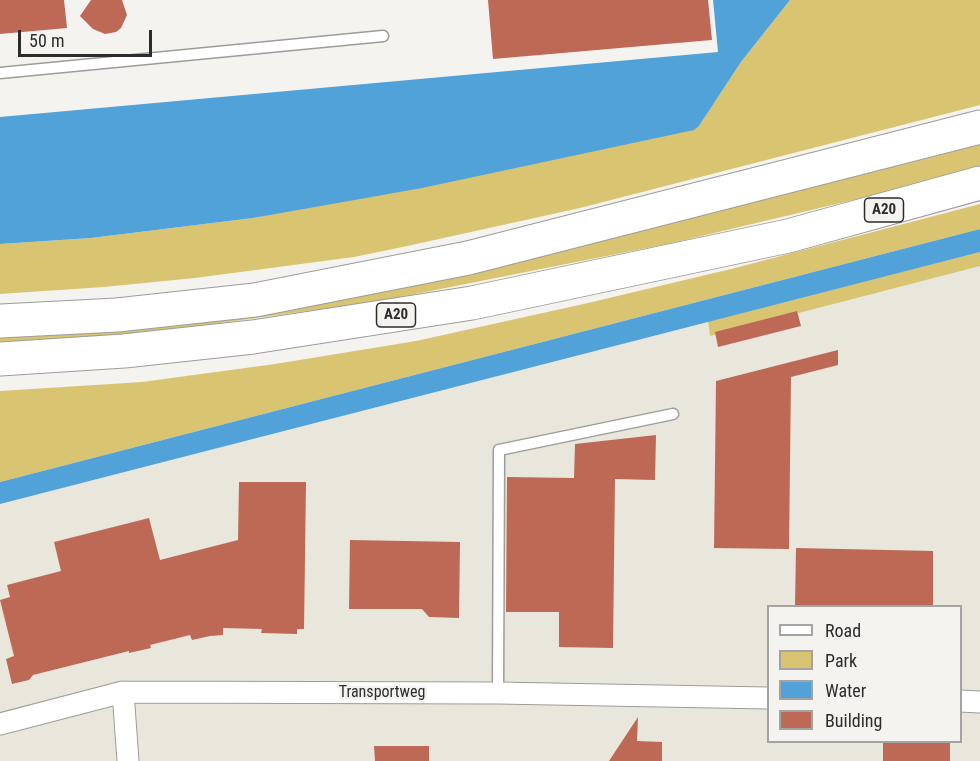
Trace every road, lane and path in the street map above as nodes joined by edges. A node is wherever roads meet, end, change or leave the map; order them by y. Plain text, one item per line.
1 (383, 36) dead end
2 (0, 73) edge
3 (980, 127) edge
4 (980, 183) edge
5 (0, 321) edge
6 (0, 359) edge
7 (673, 414) dead end
8 (123, 693) junction
9 (498, 693) junction
10 (767, 698) edge
11 (962, 701) edge
12 (980, 702) edge
13 (0, 724) edge
14 (128, 761) edge

1 - 2 lane
3 - 5 highway
4 - 6 highway, A20
7 - 9 lane
8 - 9 street, Transportweg
8 - 13 street, Transportweg
8 - 14 street
9 - 10 street, Transportweg
11 - 12 street

